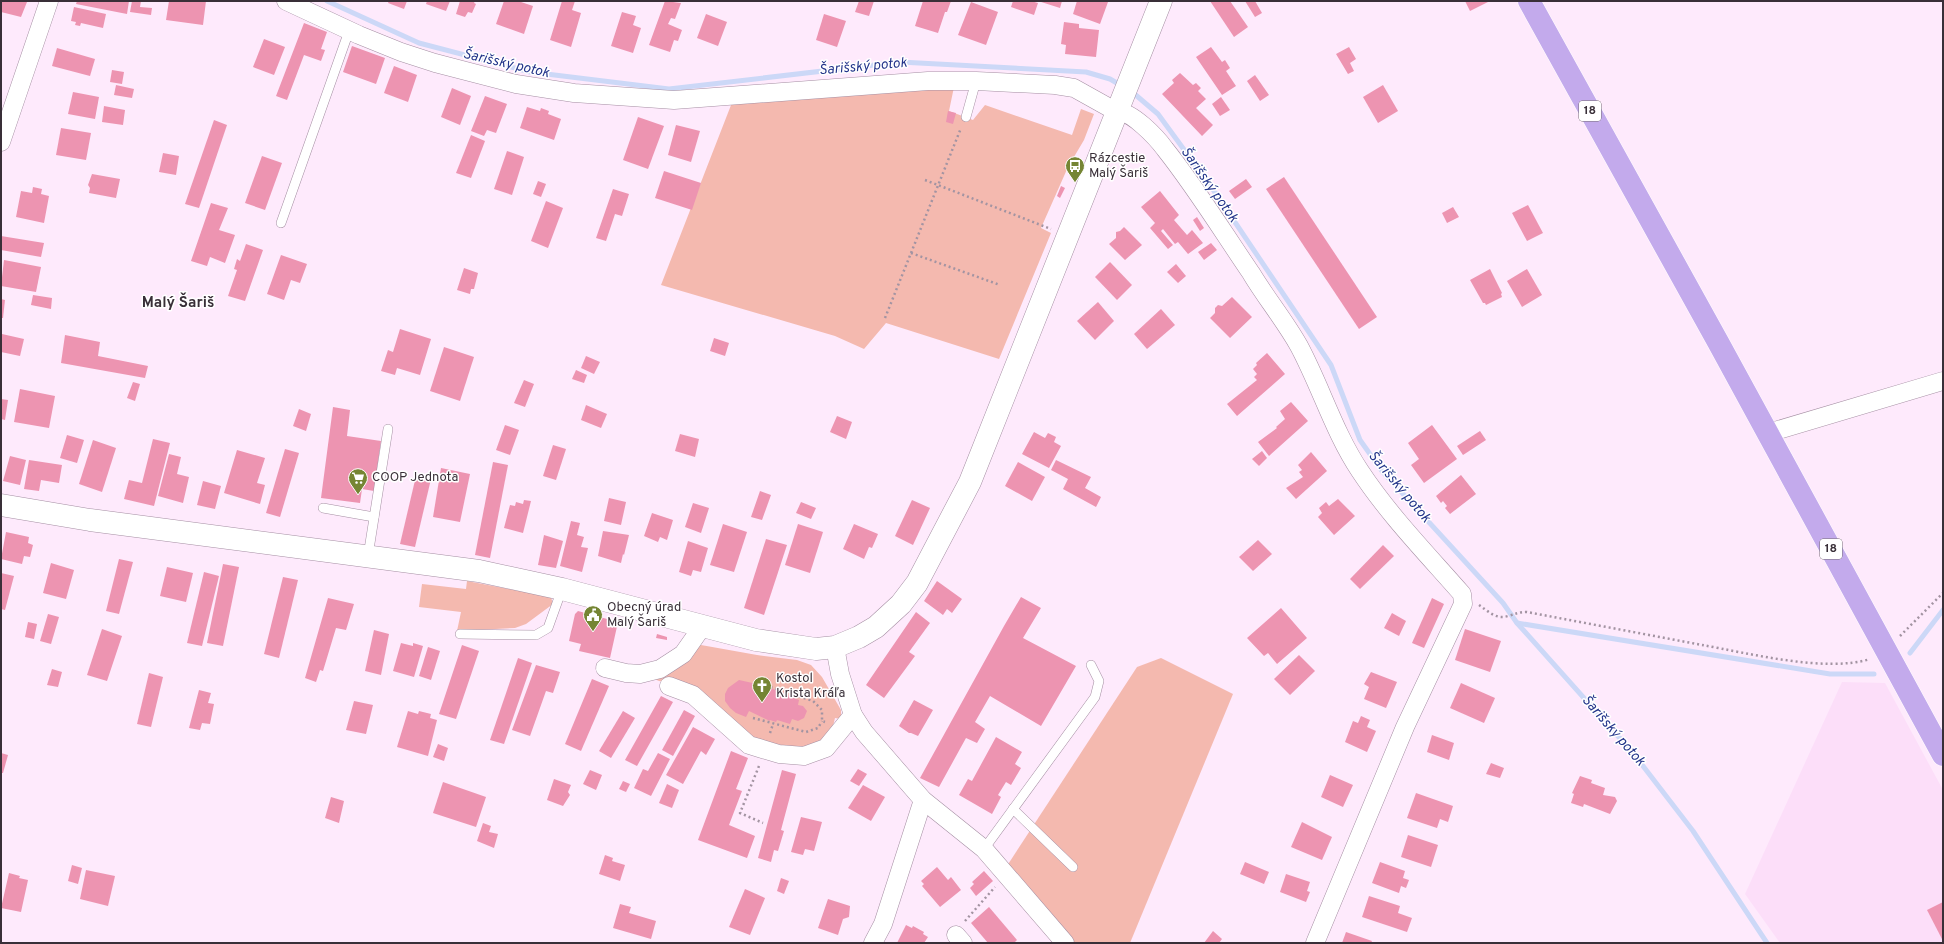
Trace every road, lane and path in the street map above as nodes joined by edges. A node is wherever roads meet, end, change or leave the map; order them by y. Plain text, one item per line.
1 (49, 1) edge
2 (286, 1) edge
3 (1161, 1) edge
4 (1529, 1) edge
5 (349, 31) junction
6 (976, 81) junction
7 (1119, 106) junction
8 (966, 116) joint
9 (1, 142) edge
10 (925, 180) dead end
11 (938, 185) junction
12 (281, 223) dead end
13 (1057, 232) dead end
14 (911, 253) junction
15 (1000, 286) dead end
16 (885, 318) dead end
17 (1943, 381) edge
18 (388, 429) dead end
19 (1768, 433) junction
20 (1, 505) edge
21 (323, 508) dead end
22 (374, 517) junction
23 (368, 556) junction
24 (562, 589) junction
25 (1943, 593) edge
26 (1462, 594) junction
27 (702, 627) junction
28 (460, 634) dead end
29 (835, 647) junction
30 (1886, 651) junction
31 (1091, 665) dead end
32 (605, 668) dead end
33 (761, 684) dead end
34 (669, 686) dead end
35 (753, 718) dead end
36 (822, 721) junction
37 (848, 721) junction
38 (773, 724) junction
39 (765, 750) junction
40 (1943, 755) edge
41 (923, 800) junction
42 (1012, 809) junction
43 (763, 823) dead end
44 (984, 848) junction
45 (1072, 867) dead end
46 (1007, 875) junction
47 (960, 939) edge
48 (873, 943) edge
49 (1065, 943) edge
50 (1315, 943) edge

1 - 9 street
2 - 5 street
3 - 7 street
4 - 19 main road, 18
5 - 6 street
5 - 12 lane
6 - 7 street
6 - 8 lane
7 - 26 street
7 - 29 street
8 - 11 path
10 - 11 path
11 - 13 path
11 - 14 path
14 - 15 path
14 - 16 path
17 - 19 street
18 - 22 lane
19 - 30 main road, 18
20 - 23 street
21 - 22 lane
22 - 23 lane
23 - 24 street
24 - 27 street
24 - 28 lane
25 - 30 path
26 - 30 path
26 - 50 street
27 - 29 street
27 - 32 street
29 - 37 street
30 - 40 main road, 18
31 - 42 lane
33 - 36 path
34 - 39 street
35 - 38 path
36 - 37 path
36 - 38 path
37 - 39 street
37 - 41 street
38 - 39 path
39 - 43 path
41 - 44 street
41 - 48 street
42 - 44 lane
42 - 45 lane
44 - 46 street
46 - 47 path
46 - 49 street

